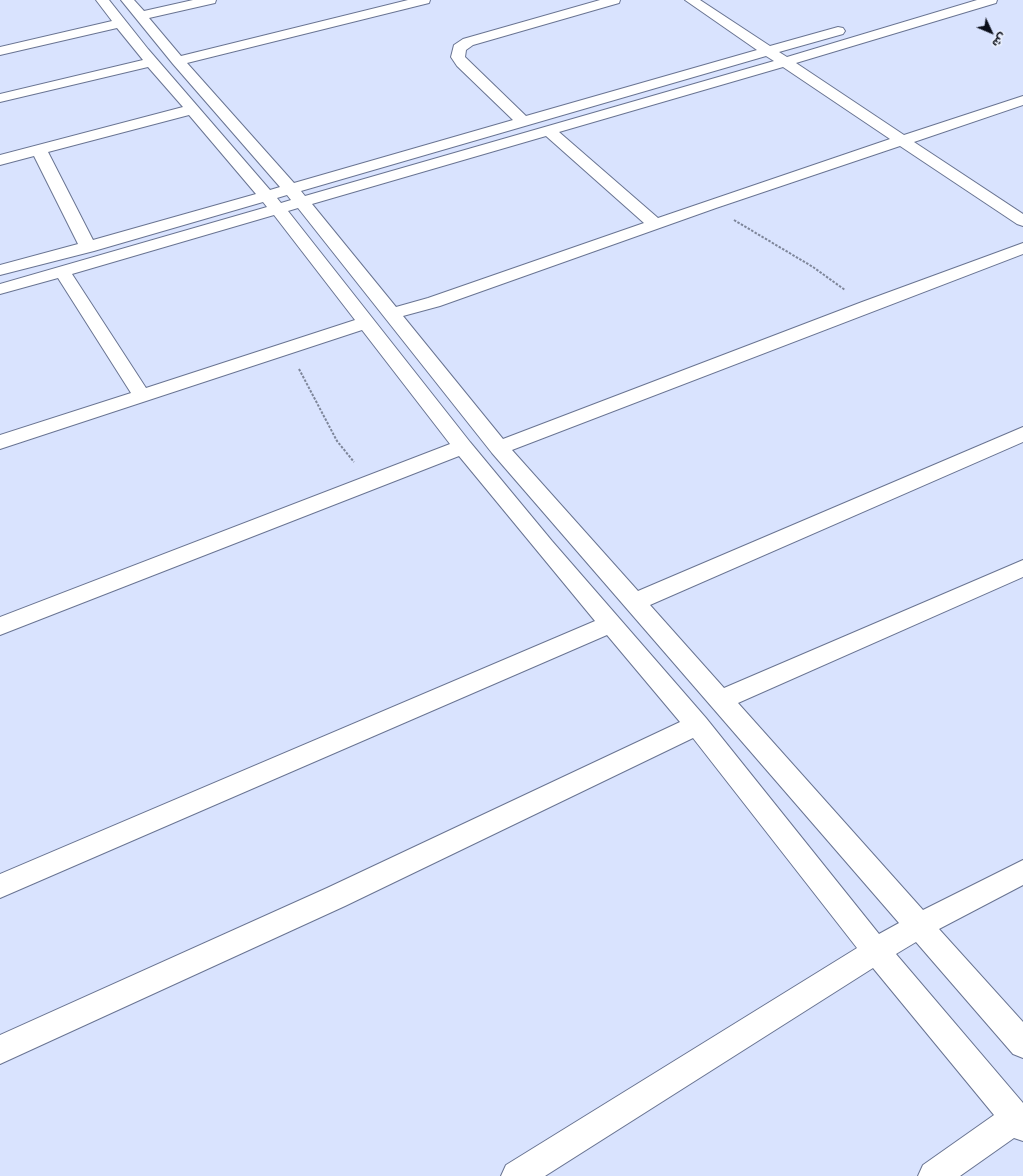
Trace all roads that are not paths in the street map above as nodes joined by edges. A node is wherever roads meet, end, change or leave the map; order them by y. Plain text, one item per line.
1 (102, 0) edge
2 (127, 0) edge
3 (210, 0) edge
4 (424, 0) edge
5 (614, 0) edge
6 (691, 0) edge
7 (944, 0) edge
8 (991, 0) edge
9 (141, 16) junction
10 (868, 22) dead end
11 (121, 23) junction
12 (853, 26) dead end
13 (0, 50) edge
14 (769, 51) junction
15 (178, 61) junction
16 (152, 62) junction
17 (786, 62) junction
18 (0, 98) edge
19 (1023, 100) edge
20 (193, 108) junction
21 (522, 121) junction
22 (548, 130) junction
23 (902, 140) junction
24 (39, 150) junction
25 (0, 160) edge
26 (295, 194) junction
27 (271, 201) junction
28 (1023, 221) edge
29 (655, 224) junction
30 (88, 247) junction
31 (1023, 248) edge
32 (0, 270) edge
33 (62, 271) junction
34 (0, 289) edge
35 (391, 314) junction
36 (365, 323) junction
37 (142, 396) junction
38 (1023, 434) edge
39 (0, 442) edge
40 (463, 447) junction
41 (499, 448) junction
42 (1023, 568) edge
43 (635, 602) junction
44 (611, 624) junction
45 (0, 626) edge
46 (720, 700) junction
47 (697, 725) junction
48 (1023, 872) edge
49 (0, 886) edge
50 (918, 926) junction
51 (876, 951) junction
52 (1023, 1044) edge
53 (0, 1050) edge
54 (1020, 1122) edge
55 (517, 1176) edge
56 (934, 1176) edge

1 - 11 street
2 - 9 street
3 - 9 street
4 - 15 street
5 - 21 street
6 - 14 street
7 - 10 street
8 - 17 street
9 - 15 street
11 - 13 street
11 - 16 street
12 - 14 street
14 - 17 street
14 - 21 street
15 - 26 street
16 - 18 street
16 - 20 street
17 - 22 street
17 - 23 street
19 - 23 street
20 - 24 street
20 - 27 street
21 - 26 street
22 - 26 street
22 - 29 street
23 - 28 street
23 - 29 street
24 - 25 street
24 - 30 street
26 - 27 street
26 - 35 street
27 - 30 street
27 - 33 street
27 - 36 street
29 - 35 street
30 - 32 street
31 - 41 street
33 - 34 street
33 - 37 street
35 - 41 street
36 - 37 street
36 - 40 street
37 - 39 street
38 - 43 street
40 - 44 street
40 - 45 street
41 - 43 street
42 - 46 street
43 - 46 street
44 - 47 street
44 - 49 street
46 - 50 street
47 - 51 street
47 - 53 street
48 - 50 street
50 - 51 street
50 - 52 street
51 - 54 street
51 - 55 street
54 - 56 street

